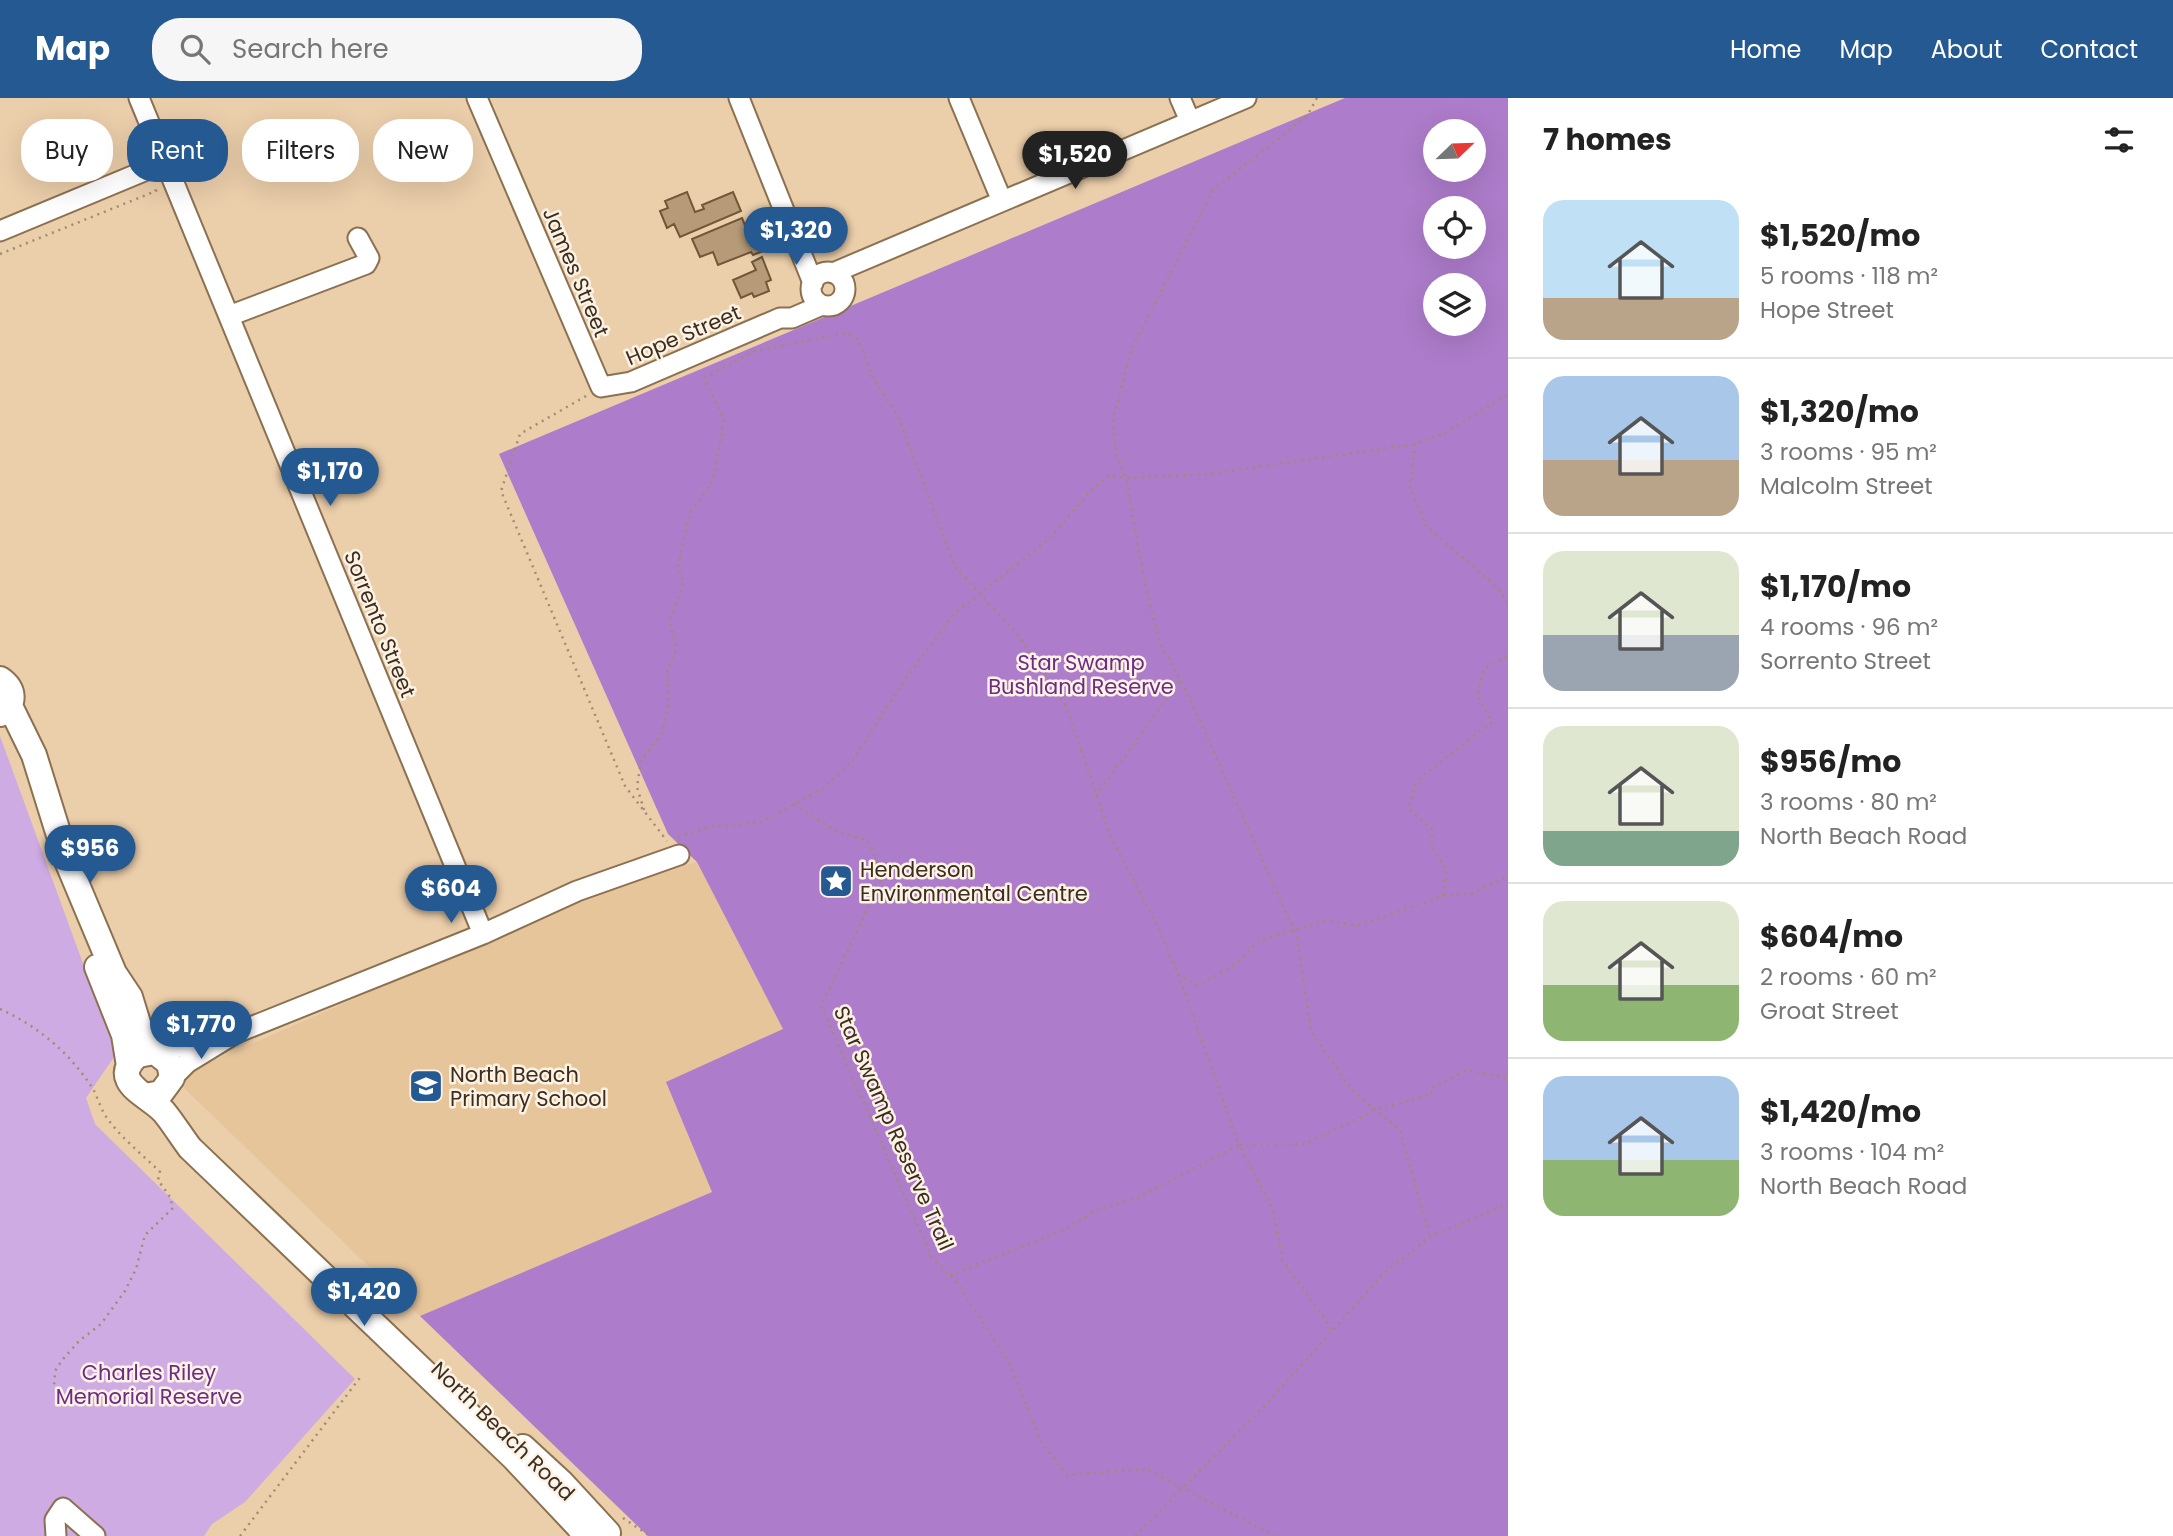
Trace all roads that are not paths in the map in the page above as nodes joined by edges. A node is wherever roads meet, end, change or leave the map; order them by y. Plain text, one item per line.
1 (139, 98) edge
2 (477, 98) edge
3 (739, 98) edge
4 (959, 98) edge
5 (1180, 98) edge
6 (1246, 98) edge
7 (148, 119) edge
8 (1190, 121) junction
9 (127, 178) edge
10 (174, 182) edge
11 (1002, 201) junction
12 (0, 231) edge
13 (358, 238) dead end
14 (825, 286) junction
15 (229, 316) junction
16 (601, 387) joint
17 (0, 679) edge
18 (3, 715) edge
19 (673, 848) road end
20 (483, 934) junction
21 (236, 1033) junction
22 (155, 1052) junction
23 (129, 1066) junction
24 (170, 1081) junction
25 (145, 1096) junction
26 (604, 1535) edge
27 (56, 1536) edge
28 (95, 1536) edge

1 - 7 street, Sorrento Street
2 - 16 street, James Street
3 - 14 street
4 - 11 street
5 - 8 street
6 - 8 street, Hope Street
8 - 11 street, Hope Street
9 - 12 street
10 - 15 street, Sorrento Street
11 - 14 street, Hope Street
13 - 15 street
14 - 16 street, Hope Street
15 - 20 street, Sorrento Street
17 - 18 main road
18 - 22 main road, North Beach Road
18 - 23 main road, North Beach Road
19 - 20 street
20 - 21 street
21 - 22 street
21 - 24 street
22 - 23 main road
22 - 24 main road, North Beach Road
23 - 25 main road, North Beach Road
24 - 25 main road
24 - 26 main road, North Beach Road
25 - 26 main road, North Beach Road
27 - 28 street

